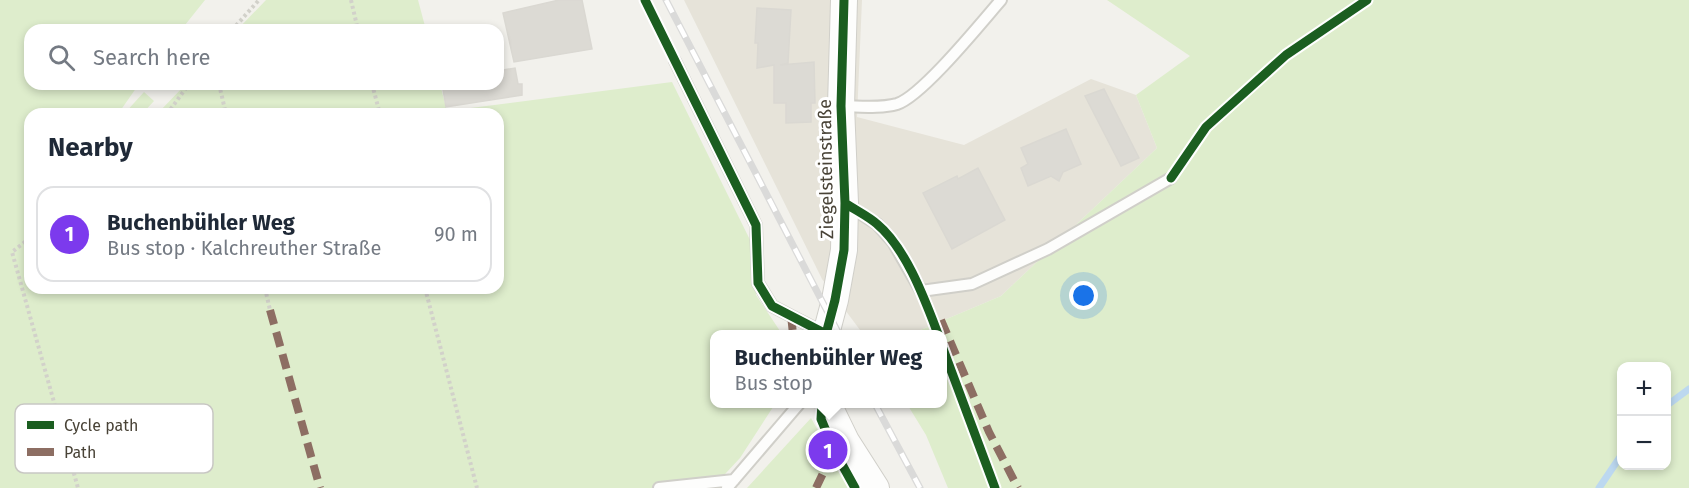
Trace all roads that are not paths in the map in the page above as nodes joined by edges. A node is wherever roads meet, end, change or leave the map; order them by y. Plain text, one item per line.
1 (844, 0) edge
2 (1001, 0) edge
3 (675, 61) dead end
4 (841, 106) junction
5 (1171, 178) dead end
6 (845, 204) junction
7 (818, 330) edge
8 (827, 330) edge
9 (796, 408) edge
10 (830, 408) edge
11 (731, 484) edge
12 (659, 488) edge
13 (876, 488) edge

1 - 4 street, Ziegelsteinstraße
2 - 4 lane
3 - 7 lane
4 - 6 street, Ziegelsteinstraße
5 - 6 lane
6 - 8 street, Ziegelsteinstraße
9 - 11 lane
10 - 13 street
11 - 12 lane

